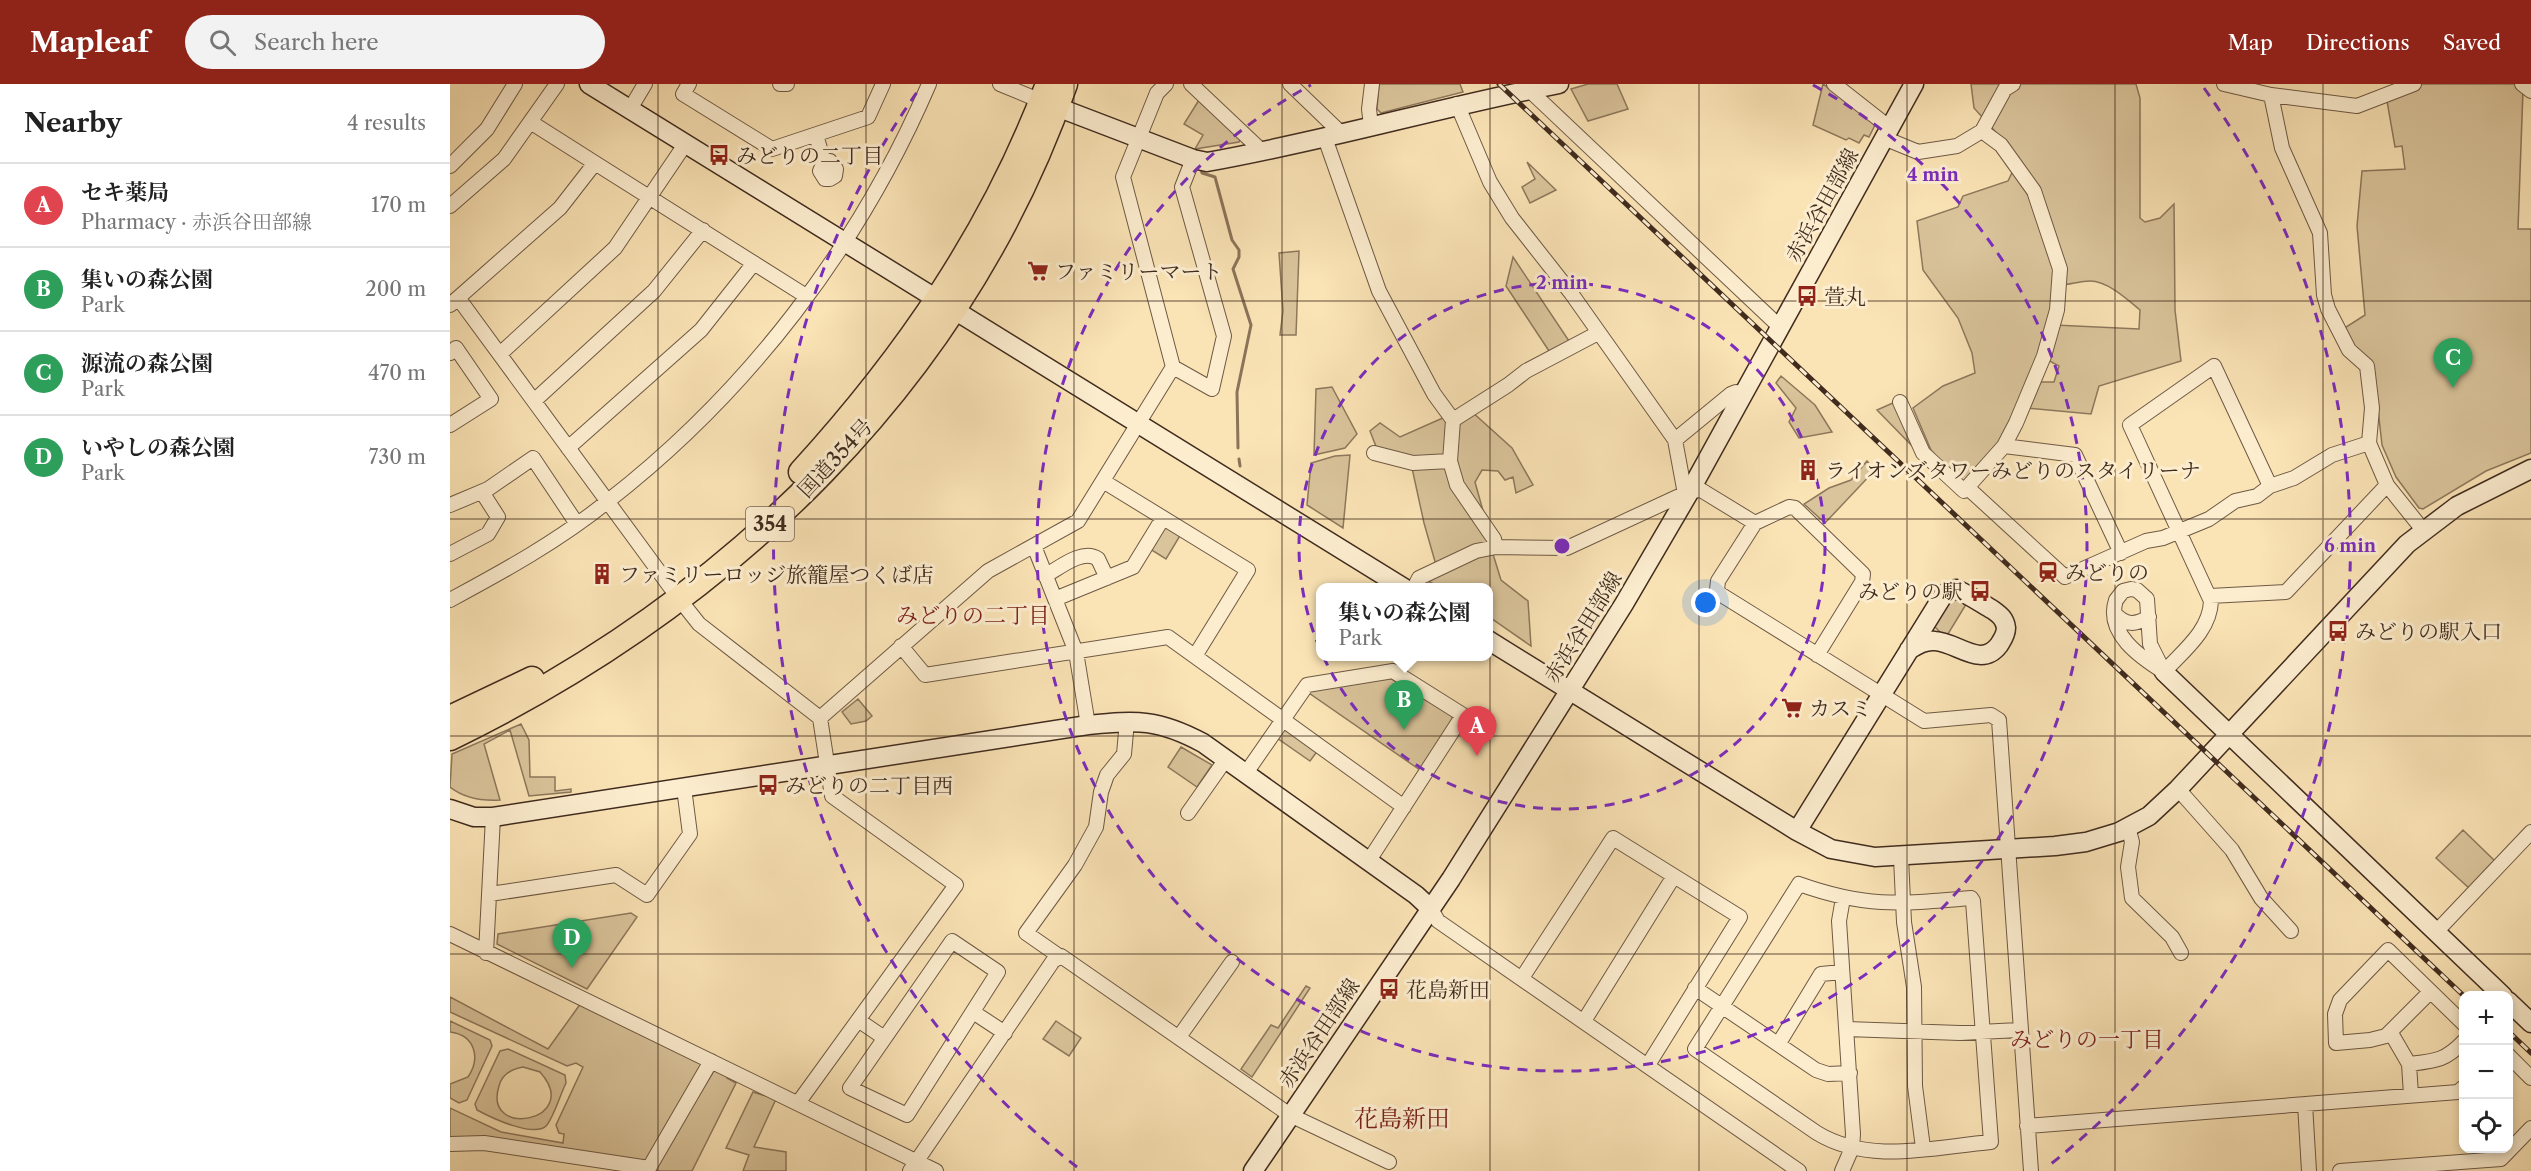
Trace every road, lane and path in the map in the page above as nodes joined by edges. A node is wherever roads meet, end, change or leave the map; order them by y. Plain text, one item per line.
1 (515, 84) edge
2 (557, 84) edge
3 (590, 84) edge
4 (645, 84) edge
5 (689, 84) edge
6 (780, 84) edge
7 (787, 84) edge
8 (883, 84) edge
9 (929, 84) edge
10 (1000, 84) edge
11 (1065, 84) edge
12 (1166, 84) edge
13 (1191, 84) edge
14 (1290, 84) edge
15 (1372, 84) edge
16 (1559, 84) edge
17 (1834, 84) edge
18 (1914, 84) edge
19 (2013, 84) edge
20 (2224, 84) edge
21 (2414, 84) edge
22 (2522, 84) edge
23 (1526, 87) edge
24 (2531, 91) edge
25 (2271, 95) junction
26 (1049, 97) edge
27 (1457, 104) junction
28 (630, 109) junction
29 (532, 123) junction
30 (1371, 126) junction
31 (1982, 131) junction
32 (1887, 133) junction
33 (816, 135) junction
34 (1333, 136) junction
35 (1139, 138) junction
36 (686, 143) junction
37 (1263, 152) junction
38 (1193, 159) junction
39 (824, 162) dead end
40 (595, 163) junction
41 (450, 166) edge
42 (650, 197) junction
43 (450, 206) edge
44 (703, 230) junction
45 (846, 242) junction
46 (754, 262) junction
47 (807, 296) junction
48 (454, 302) edge
49 (945, 305) junction
50 (1781, 328) junction
51 (1598, 333) junction
52 (450, 353) edge
53 (500, 354) junction
54 (1173, 367) junction
55 (1743, 395) junction
56 (534, 401) junction
57 (1900, 402) dead end
58 (1453, 420) junction
59 (1139, 422) junction
60 (450, 424) edge
61 (1675, 440) junction
62 (2369, 442) junction
63 (2004, 446) junction
64 (568, 448) junction
65 (1374, 453) dead end
66 (1450, 461) junction
67 (2531, 469) edge
68 (1103, 481) junction
69 (2387, 484) junction
70 (2270, 486) junction
71 (1969, 489) junction
72 (482, 492) junction
73 (1688, 492) junction
74 (609, 501) junction
75 (450, 505) edge
76 (1163, 518) junction
77 (1755, 523) junction
78 (577, 524) junction
79 (2423, 530) junction
80 (2180, 531) junction
81 (1034, 546) junction
82 (1496, 547) junction
83 (2121, 553) junction
84 (450, 554) edge
85 (1046, 576) junction
86 (1107, 578) junction
87 (1396, 583) edge
88 (1416, 583) edge
89 (676, 594) junction
90 (2210, 596) junction
91 (1055, 599) junction
92 (450, 600) edge
93 (2114, 613) junction
94 (2149, 617) junction
95 (1929, 618) junction
96 (1936, 641) junction
97 (1493, 643) edge
98 (901, 646) junction
99 (1909, 650) junction
100 (1076, 652) junction
101 (1817, 655) junction
102 (1195, 656) junction
103 (2164, 672) junction
104 (1570, 691) junction
105 (1882, 695) junction
106 (450, 718) edge
107 (820, 718) junction
108 (1283, 719) junction
109 (1127, 722) junction
110 (1088, 726) junction
111 (2229, 733) junction
112 (450, 738) edge
113 (1226, 759) junction
114 (826, 766) junction
115 (1246, 773) junction
116 (684, 788) junction
117 (2178, 789) junction
118 (1404, 807) junction
119 (450, 808) edge
120 (1188, 813) dead end
121 (493, 817) junction
122 (2128, 827) junction
123 (1797, 831) junction
124 (2531, 832) edge
125 (2007, 849) junction
126 (1900, 858) junction
127 (1368, 862) junction
128 (1674, 876) junction
129 (490, 894) junction
130 (1843, 898) junction
131 (1903, 903) junction
132 (1431, 909) junction
133 (2291, 931) dead end
134 (2436, 932) junction
135 (450, 934) edge
136 (486, 953) junction
137 (2181, 953) dead end
138 (1059, 956) junction
139 (1232, 962) dead end
140 (1842, 972) junction
141 (1522, 978) junction
142 (1695, 988) junction
143 (2497, 991) edge
144 (2430, 992) junction
145 (2513, 1006) edge
146 (1723, 1007) junction
147 (973, 1012) junction
148 (858, 1020) junction
149 (2459, 1020) edge
150 (1584, 1021) junction
151 (2531, 1023) edge
152 (1846, 1029) junction
153 (1914, 1030) junction
154 (2019, 1030) junction
155 (1984, 1032) junction
156 (1005, 1033) junction
157 (2391, 1033) junction
158 (883, 1037) junction
159 (1179, 1037) junction
160 (1779, 1043) junction
161 (2460, 1045) edge
162 (2513, 1060) edge
163 (711, 1061) junction
164 (2409, 1064) junction
165 (1648, 1065) junction
166 (1850, 1073) junction
167 (2531, 1078) edge
168 (2459, 1091) edge
169 (2411, 1095) junction
170 (798, 1104) junction
171 (2305, 1104) junction
172 (1290, 1115) junction
173 (2027, 1126) junction
174 (2531, 1128) edge
175 (450, 1144) edge
176 (1852, 1148) junction
177 (1923, 1148) junction
178 (1389, 1162) dead end
179 (913, 1166) edge
180 (936, 1171) edge
181 (1253, 1171) edge
182 (1799, 1171) edge
183 (1842, 1171) edge
184 (2031, 1171) edge
185 (2309, 1171) edge
186 (2340, 1171) edge

1 - 41 street
2 - 29 street
3 - 28 street
4 - 28 street
5 - 33 street
6 - 7 street
8 - 33 street
9 - 45 street
10 - 26 street
11 - 26 highway, 国道354号 / 354
12 - 35 street
13 - 37 street
14 - 34 street
15 - 30 street
16 - 23 street
17 - 32 street
18 - 32 street, 赤浜谷田部線
19 - 31 street
20 - 25 street
21 - 25 street
22 - 24 street
23 - 27 street
23 - 50 street
25 - 62 street
26 - 35 street
26 - 49 highway, 国道354号 / 354
27 - 30 street
27 - 51 street
28 - 36 street
29 - 40 street
29 - 43 street
30 - 34 street
31 - 32 street
31 - 63 street
32 - 50 street, 赤浜谷田部線
33 - 39 street
34 - 37 street
34 - 58 street
35 - 38 street
35 - 54 street
36 - 42 street
36 - 45 street
37 - 38 street
38 - 54 street
40 - 42 street
40 - 48 street
42 - 44 street
42 - 53 street
44 - 46 street
44 - 56 street
45 - 47 street
45 - 49 street
46 - 47 street
46 - 64 street
47 - 74 street
48 - 53 street
49 - 59 street
49 - 89 highway, 国道354号 / 354
50 - 55 street, 赤浜谷田部線
51 - 58 street
51 - 61 street
52 - 60 street
53 - 56 street
54 - 59 street
55 - 61 street
55 - 73 street, 赤浜谷田部線
56 - 64 street
57 - 71 street
58 - 66 street
59 - 68 street
59 - 87 street
61 - 73 street
62 - 69 street
62 - 70 street
63 - 71 street
63 - 83 street
64 - 74 street
65 - 66 street
66 - 82 street
67 - 79 street
68 - 76 street
68 - 81 street
69 - 79 street
69 - 90 street
70 - 80 street
70 - 80 street
71 - 83 street
72 - 75 street
72 - 78 street
72 - 84 street
73 - 77 street
73 - 82 street
73 - 104 street, 赤浜谷田部線
74 - 78 street
74 - 89 street
76 - 86 street
76 - 102 street
77 - 101 street
77 - 101 street
78 - 92 street
79 - 111 street
80 - 83 street
80 - 90 street
81 - 85 street
81 - 98 street
82 - 88 street
85 - 86 street
85 - 91 street
86 - 91 street
89 - 106 highway, 国道354号 / 354
89 - 107 street
89 - 112 highway, 国道354号 / 354
90 - 103 street
91 - 100 street
93 - 94 street
93 - 94 street
93 - 103 street
94 - 103 street
95 - 96 street
95 - 96 street
95 - 99 street
96 - 99 street
97 - 104 street
98 - 100 street
98 - 107 street
99 - 105 street
100 - 102 street
100 - 110 street
101 - 105 street
102 - 108 street
103 - 111 street
104 - 123 street
104 - 132 street, 赤浜谷田部線
105 - 123 street
105 - 125 street
107 - 114 street
108 - 115 street
108 - 118 street
108 - 118 street
109 - 110 street
109 - 113 street
109 - 138 street
110 - 114 street
111 - 117 street
111 - 134 street
113 - 115 street
113 - 120 street
114 - 116 street
114 - 148 street
115 - 127 street
116 - 121 street
116 - 129 street
117 - 122 street
117 - 133 street
118 - 127 street
119 - 121 street
121 - 129 street
122 - 125 street
122 - 137 street
123 - 126 street
124 - 134 street
125 - 126 street
125 - 154 street
126 - 131 street
127 - 132 street
128 - 141 street
128 - 142 street
128 - 150 street
129 - 136 street
130 - 131 street
130 - 140 street
130 - 146 street
131 - 153 street
131 - 155 street
132 - 141 street
132 - 172 street, 赤浜谷田部線
134 - 143 street
135 - 136 street
136 - 163 street
138 - 156 street
138 - 159 street
139 - 159 street
140 - 152 street
140 - 160 street
141 - 150 street
142 - 146 street
142 - 165 street
144 - 149 street
144 - 157 street
144 - 157 street
145 - 151 street
146 - 160 street
146 - 176 street
147 - 156 street
147 - 158 street
147 - 158 street
148 - 158 street
148 - 170 street
150 - 165 street
152 - 153 street
152 - 166 street
153 - 155 street
153 - 177 street
154 - 155 street
154 - 173 street
155 - 177 street
156 - 179 street
157 - 164 street
159 - 172 street
160 - 166 street
161 - 164 street
162 - 167 street
163 - 170 street
163 - 175 street
164 - 169 street
165 - 182 street
166 - 176 street
168 - 169 street
169 - 171 street
170 - 179 street
171 - 173 street
171 - 185 street
172 - 178 street
172 - 181 street, 赤浜谷田部線
173 - 184 street
174 - 186 street
176 - 177 street
176 - 183 street
179 - 180 street

